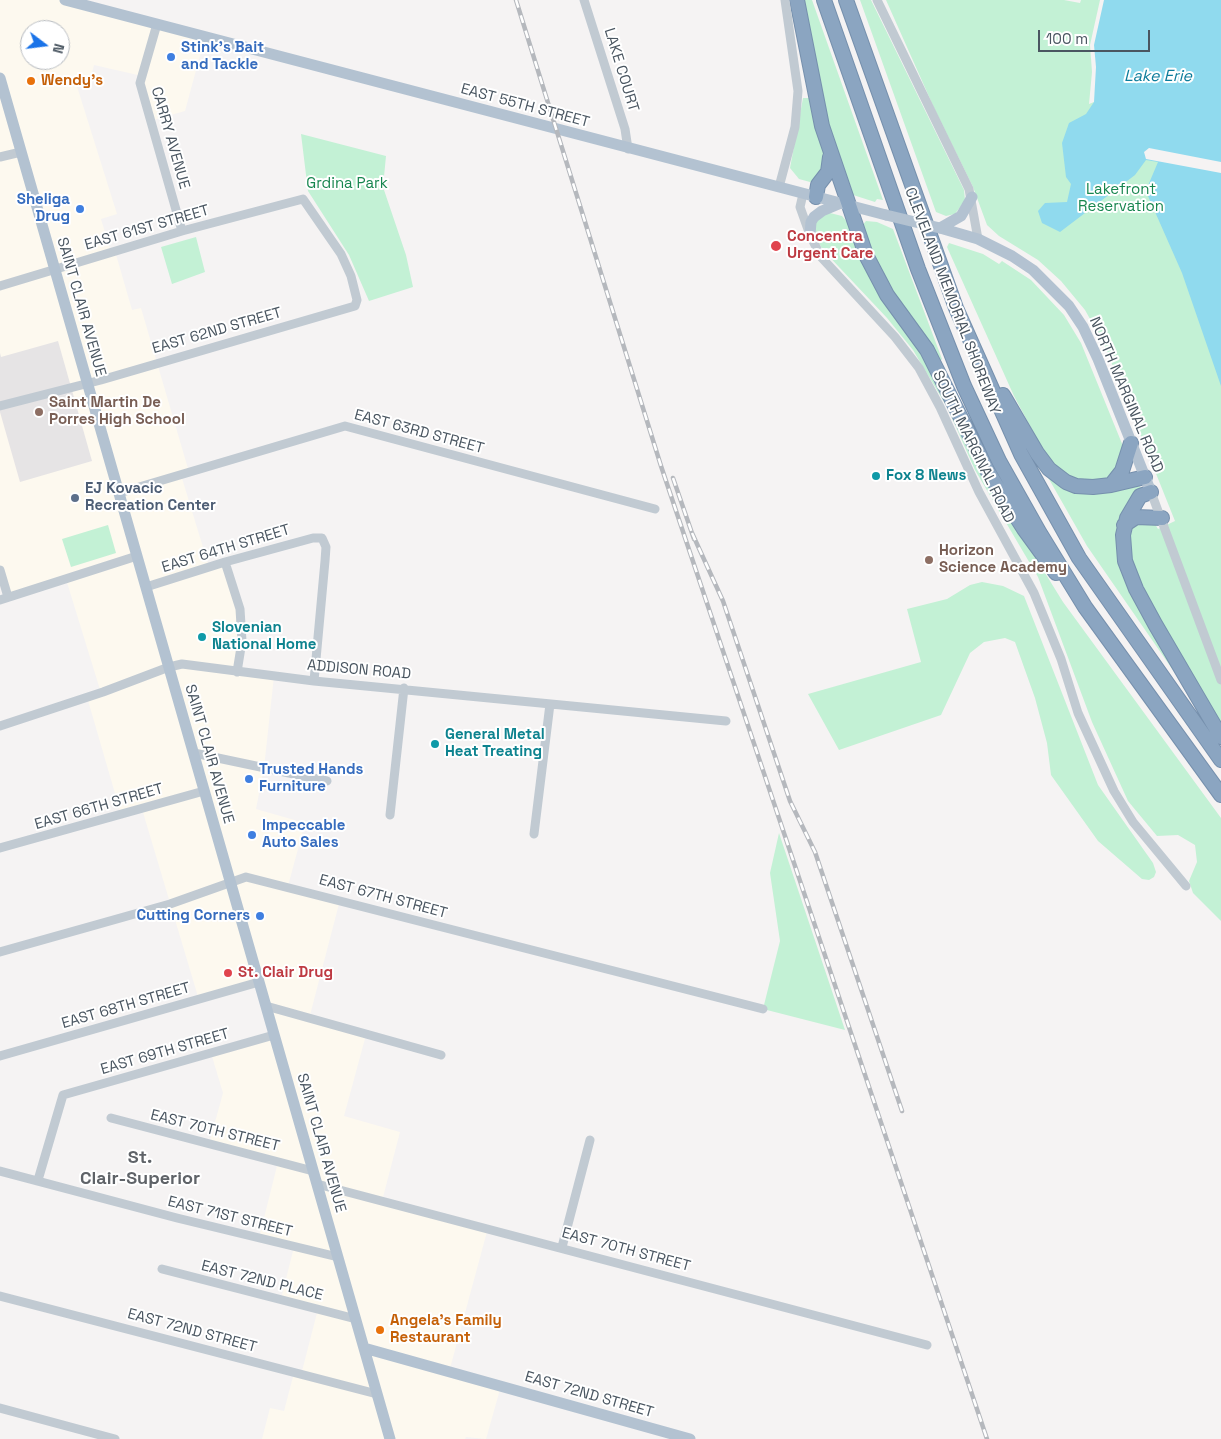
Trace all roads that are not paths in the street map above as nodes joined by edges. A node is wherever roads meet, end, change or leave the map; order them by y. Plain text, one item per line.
1 (65, 0) edge
2 (584, 0) edge
3 (785, 0) edge
4 (797, 0) edge
5 (824, 0) edge
6 (846, 0) edge
7 (877, 0) edge
8 (157, 24) junction
9 (0, 78) edge
10 (628, 149) junction
11 (21, 152) junction
12 (830, 153) junction
13 (0, 157) edge
14 (779, 187) junction
15 (810, 195) junction
16 (972, 197) junction
17 (844, 204) junction
18 (944, 229) junction
19 (182, 231) junction
20 (810, 236) junction
21 (978, 239) junction
22 (55, 270) junction
23 (0, 286) edge
24 (355, 306) joint
25 (970, 339) junction
26 (88, 382) junction
27 (0, 406) edge
28 (1131, 443) junction
29 (1145, 476) junction
30 (1111, 485) junction
31 (1151, 492) junction
32 (119, 493) junction
33 (655, 509) dead end
34 (1162, 518) junction
35 (1124, 525) junction
36 (137, 556) junction
37 (225, 562) junction
38 (0, 570) edge
39 (146, 588) junction
40 (4, 599) edge
41 (1085, 607) junction
42 (169, 667) junction
43 (237, 672) junction
44 (314, 680) junction
45 (1221, 680) edge
46 (404, 688) junction
47 (550, 704) junction
48 (726, 721) dead end
49 (0, 726) edge
50 (1221, 737) edge
51 (194, 753) junction
52 (1221, 760) edge
53 (328, 780) dead end
54 (204, 791) junction
55 (1221, 795) edge
56 (390, 815) dead end
57 (534, 834) dead end
58 (0, 848) edge
59 (230, 881) junction
60 (1186, 886) dead end
61 (0, 952) edge
62 (259, 982) junction
63 (266, 1006) junction
64 (763, 1009) dead end
65 (274, 1035) junction
66 (441, 1055) dead end
67 (0, 1056) edge
68 (111, 1118) dead end
69 (590, 1140) dead end
70 (0, 1171) edge
71 (313, 1171) junction
72 (38, 1180) junction
73 (317, 1184) junction
74 (562, 1247) junction
75 (338, 1257) junction
76 (162, 1270) dead end
77 (0, 1296) edge
78 (356, 1319) junction
79 (927, 1345) dead end
80 (364, 1348) junction
81 (377, 1394) junction
82 (0, 1408) edge
83 (96, 1437) edge
84 (115, 1439) edge
85 (390, 1439) edge
86 (690, 1439) edge

1 - 8 main road, EAST 55TH STREET
2 - 10 street, LAKE COURT
3 - 14 street
4 - 12 highway
5 - 41 highway, CLEVELAND MEMORIAL SHOREWAY
6 - 25 highway, CLEVELAND MEMORIAL SHOREWAY
7 - 16 street
8 - 10 main road, EAST 55TH STREET
8 - 19 street, CARRY AVENUE
9 - 11 main road, SAINT CLAIR AVENUE
10 - 14 main road, EAST 55TH STREET
11 - 13 street
11 - 22 main road, SAINT CLAIR AVENUE
12 - 15 highway
12 - 17 highway
14 - 15 main road, EAST 55TH STREET
15 - 17 main road, EAST 55TH STREET
15 - 20 street, SOUTH MARGINAL ROAD
16 - 18 main road
16 - 21 street
17 - 18 main road, EAST 55TH STREET, bridge
17 - 20 main road
17 - 41 highway
18 - 21 main road, EAST 55TH STREET
19 - 22 street, EAST 61ST STREET
19 - 24 street, EAST 61ST STREET
20 - 60 street, SOUTH MARGINAL ROAD
21 - 28 main road, NORTH MARGINAL ROAD
22 - 23 street, EAST 61ST STREET
22 - 26 main road, SAINT CLAIR AVENUE
24 - 26 street, EAST 62ND STREET
25 - 30 highway
25 - 52 highway, CLEVELAND MEMORIAL SHOREWAY
26 - 27 street, EAST 62ND STREET
26 - 32 main road, SAINT CLAIR AVENUE
28 - 29 main road, NORTH MARGINAL ROAD
28 - 30 highway
29 - 30 highway
29 - 31 main road, NORTH MARGINAL ROAD
31 - 34 street, NORTH MARGINAL ROAD
31 - 35 highway
32 - 33 street, EAST 63RD STREET
32 - 36 main road, SAINT CLAIR AVENUE
34 - 35 highway
34 - 45 street, NORTH MARGINAL ROAD
35 - 50 highway
36 - 39 main road, SAINT CLAIR AVENUE
36 - 40 street
37 - 39 street, EAST 64TH STREET
37 - 43 street
37 - 44 street, EAST 64TH STREET
38 - 40 street
39 - 42 main road, SAINT CLAIR AVENUE
41 - 55 highway, CLEVELAND MEMORIAL SHOREWAY
42 - 43 street, ADDISON ROAD
42 - 49 street, ADDISON ROAD
42 - 51 main road, SAINT CLAIR AVENUE
43 - 44 street, ADDISON ROAD
44 - 46 street, ADDISON ROAD
46 - 47 street, ADDISON ROAD
46 - 56 street
47 - 48 street, ADDISON ROAD
47 - 57 street
51 - 53 street
51 - 54 main road, SAINT CLAIR AVENUE
54 - 58 street, EAST 66TH STREET
54 - 59 main road, SAINT CLAIR AVENUE
59 - 61 street, EAST 67TH STREET
59 - 62 main road, SAINT CLAIR AVENUE
59 - 64 street, EAST 67TH STREET
62 - 63 main road, SAINT CLAIR AVENUE
62 - 67 street, EAST 68TH STREET
63 - 65 main road, SAINT CLAIR AVENUE
63 - 66 street
65 - 71 main road, SAINT CLAIR AVENUE
65 - 72 street, EAST 69TH STREET
68 - 71 street, EAST 70TH STREET
69 - 74 street
70 - 72 street, EAST 71ST STREET
71 - 73 main road, SAINT CLAIR AVENUE
72 - 75 street, EAST 71ST STREET
73 - 74 street, EAST 70TH STREET
73 - 75 main road, SAINT CLAIR AVENUE
74 - 79 street, EAST 70TH STREET
75 - 78 main road, SAINT CLAIR AVENUE
76 - 78 street, EAST 72ND PLACE
77 - 81 street, EAST 72ND STREET
78 - 80 main road, SAINT CLAIR AVENUE
80 - 81 main road, SAINT CLAIR AVENUE
80 - 86 main road, EAST 72ND STREET
81 - 85 main road, SAINT CLAIR AVENUE
82 - 83 street
83 - 84 street

